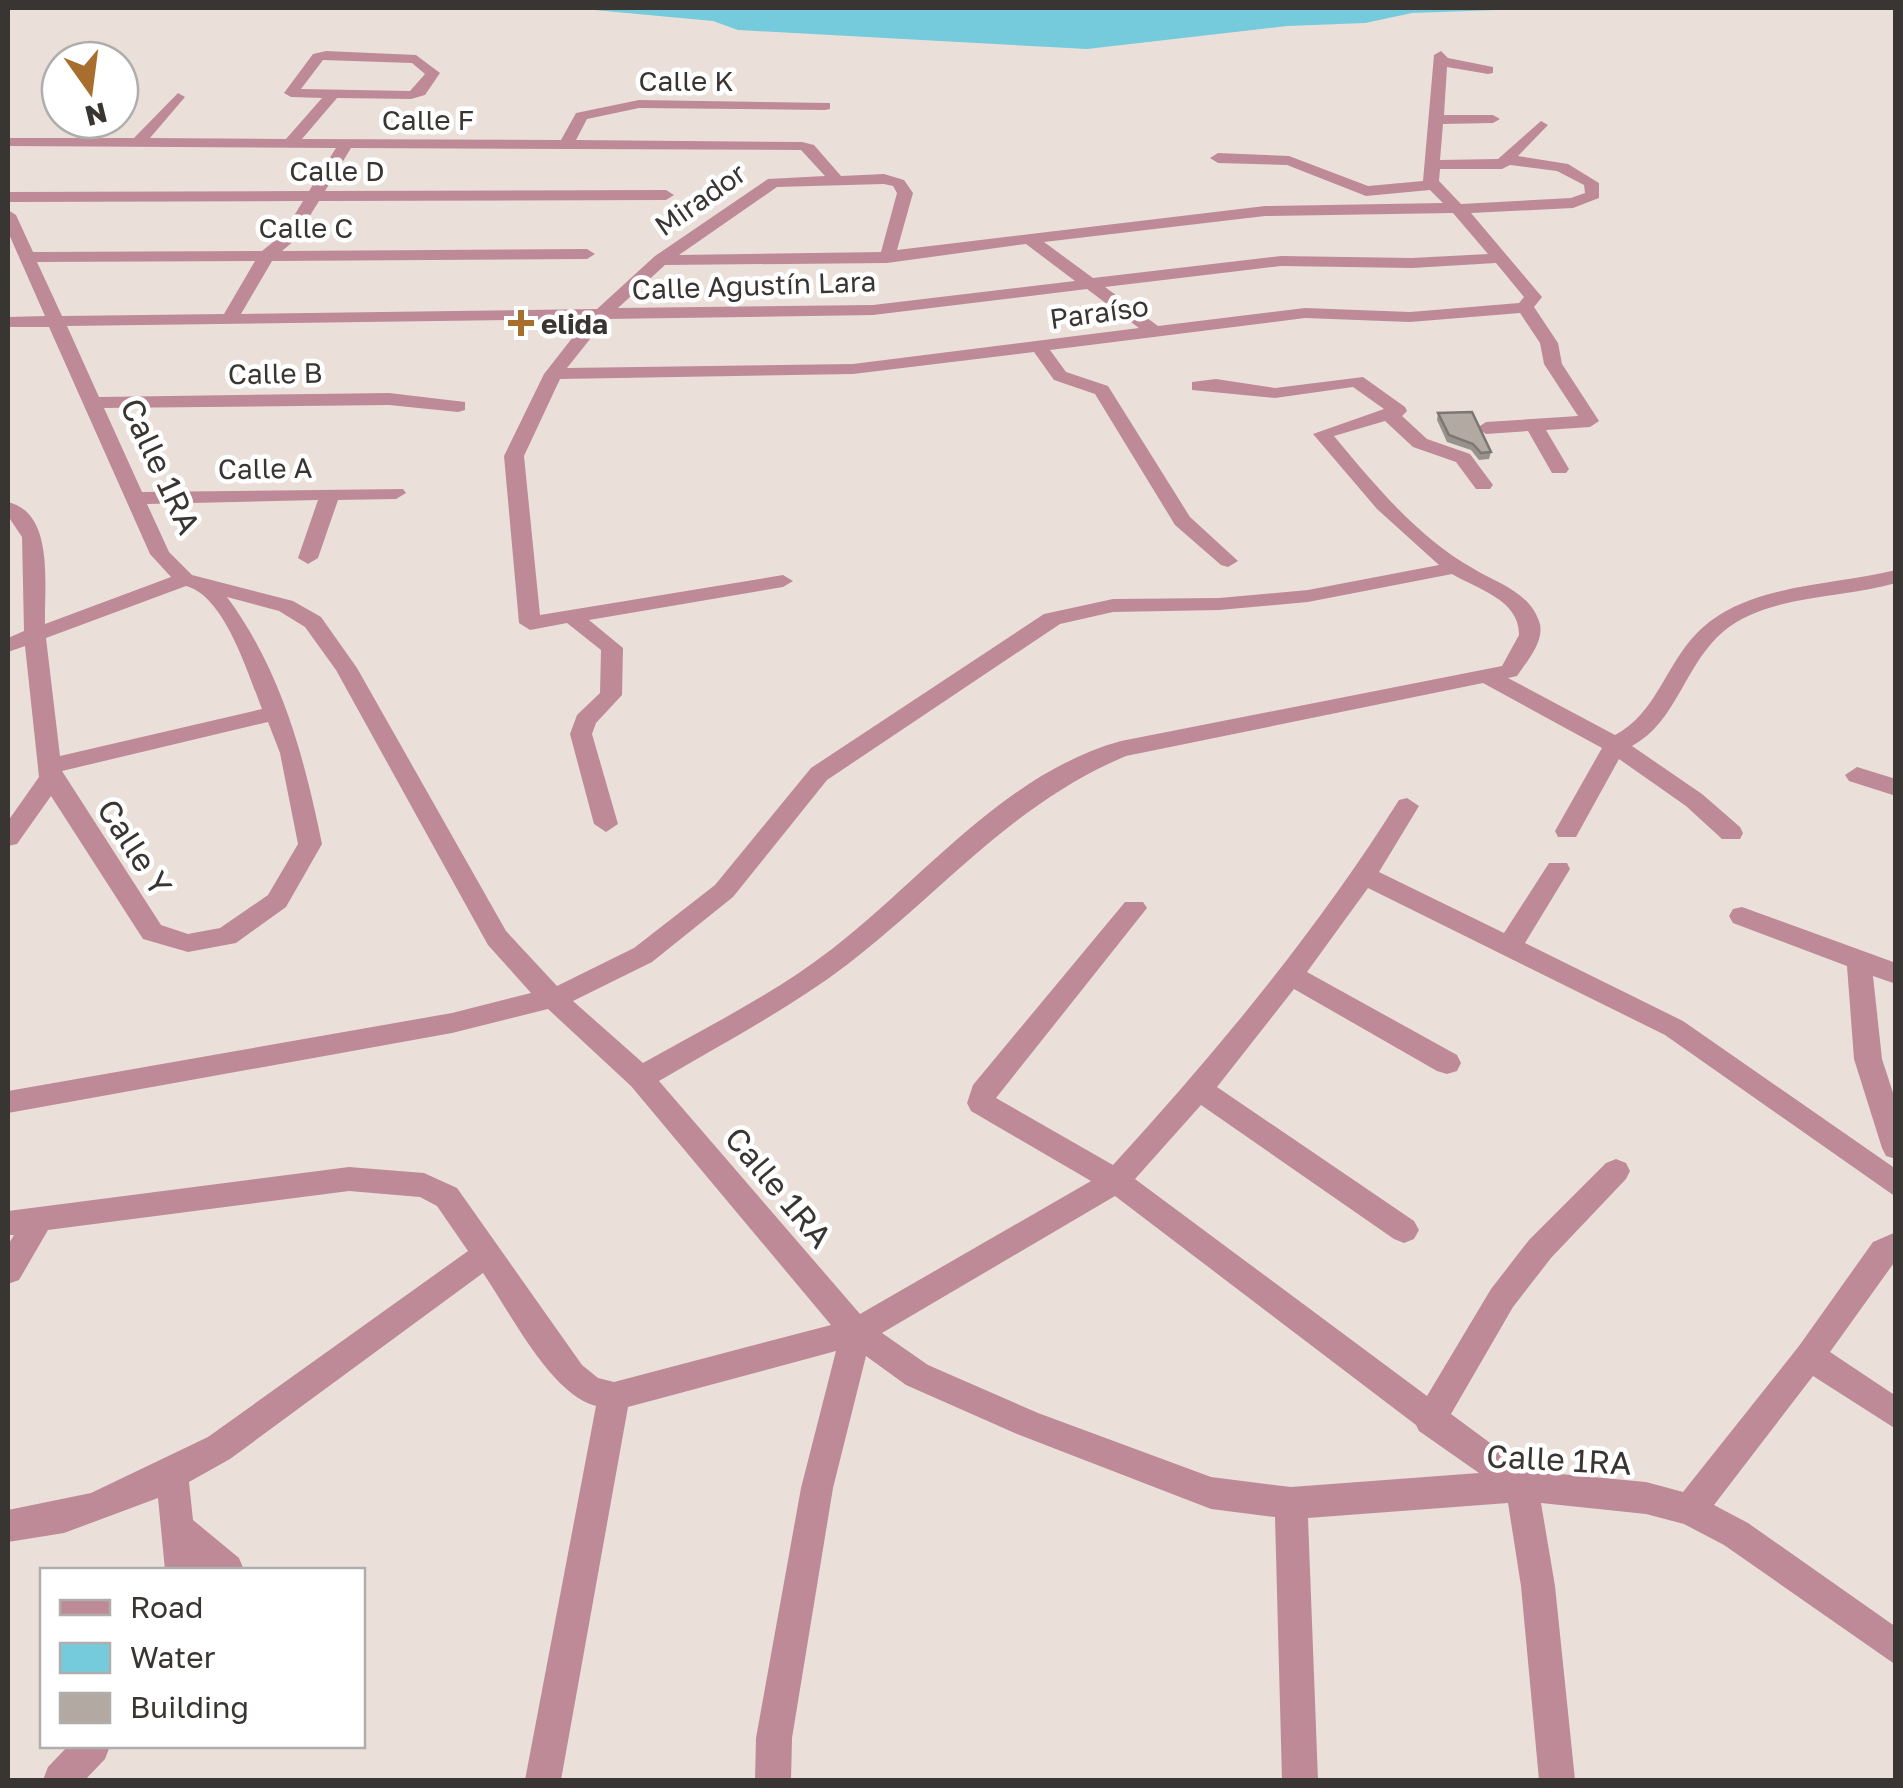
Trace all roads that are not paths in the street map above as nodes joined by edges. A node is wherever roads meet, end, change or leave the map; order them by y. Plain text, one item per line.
1 (1488, 70) dead end
2 (332, 95) junction
3 (178, 96) dead end
4 (825, 106) dead end
5 (1493, 119) dead end
6 (1433, 120) junction
7 (1540, 125) dead end
8 (127, 140) edge
9 (8, 142) edge
10 (130, 143) junction
11 (290, 144) junction
12 (346, 144) junction
13 (566, 145) junction
14 (1218, 158) dead end
15 (1508, 160) junction
16 (1431, 165) junction
17 (835, 178) junction
18 (1432, 185) junction
19 (314, 194) junction
20 (666, 195) dead end
21 (8, 197) edge
22 (1459, 210) junction
23 (8, 215) edge
24 (1031, 240) junction
25 (267, 254) junction
26 (587, 254) dead end
27 (25, 257) junction
28 (886, 258) junction
29 (1500, 258) junction
30 (660, 260) junction
31 (1090, 286) junction
32 (1524, 307) junction
33 (599, 316) junction
34 (230, 318) junction
35 (56, 320) junction
36 (8, 322) edge
37 (1156, 332) junction
38 (1040, 348) junction
39 (552, 374) junction
40 (1198, 386) dead end
41 (93, 403) junction
42 (458, 406) dead end
43 (1390, 414) junction
44 (1534, 425) junction
45 (1486, 428) dead end
46 (1560, 469) dead end
47 (1483, 486) dead end
48 (396, 493) dead end
49 (330, 494) junction
50 (135, 498) junction
51 (8, 508) edge
52 (308, 558) dead end
53 (1228, 561) dead end
54 (1454, 567) junction
55 (1896, 576) edge
56 (784, 581) dead end
57 (197, 583) junction
58 (572, 617) junction
59 (35, 635) junction
60 (8, 644) edge
61 (1489, 677) junction
62 (275, 713) junction
63 (1615, 744) junction
64 (49, 773) junction
65 (1857, 775) dead end
66 (1896, 788) edge
67 (1407, 806) dead end
68 (606, 824) dead end
69 (1567, 831) dead end
70 (1731, 833) dead end
71 (8, 838) edge
72 (1558, 868) dead end
73 (1364, 875) junction
74 (1134, 908) dead end
75 (1742, 916) dead end
76 (1510, 946) junction
77 (1859, 960) junction
78 (1896, 974) edge
79 (1291, 975) junction
80 (553, 998) junction
81 (1447, 1064) dead end
82 (642, 1078) junction
83 (1199, 1088) junction
84 (8, 1102) edge
85 (1896, 1148) edge
86 (1616, 1171) dead end
87 (1116, 1181) junction
88 (1896, 1185) edge
89 (23, 1221) edge
90 (1404, 1230) dead end
91 (1896, 1245) edge
92 (488, 1253) junction
93 (8, 1272) edge
94 (856, 1332) junction
95 (1810, 1356) junction
96 (614, 1396) junction
97 (1896, 1414) edge
98 (1430, 1421) junction
99 (172, 1475) junction
100 (1522, 1486) junction
101 (1291, 1503) junction
102 (1690, 1510) junction
103 (8, 1526) edge
104 (180, 1530) junction
105 (182, 1568) edge
106 (225, 1568) edge
107 (1896, 1648) edge
108 (90, 1748) edge
109 (62, 1780) edge
110 (543, 1780) edge
111 (773, 1780) edge
112 (1300, 1780) edge
113 (1556, 1780) edge

1 - 6 street
2 - 2 street
2 - 11 street
3 - 10 street
4 - 13 street, Calle K
5 - 6 street
6 - 16 street
7 - 15 street
8 - 10 street
9 - 10 street, Calle F
10 - 11 street, Calle F
11 - 12 street, Calle F
12 - 13 street, Calle F
12 - 19 street
13 - 17 street, Calle F
14 - 18 street
15 - 16 street
15 - 22 street
16 - 18 street
17 - 28 street, Mirador
17 - 30 street, Mirador
18 - 22 street
19 - 20 street, Calle D
19 - 21 street, Calle D
19 - 25 street
22 - 24 street
22 - 29 street
23 - 27 street, Calle 1RA
24 - 28 street
24 - 31 street
25 - 26 street, Calle C
25 - 27 street, Calle C
25 - 34 street
27 - 35 street, Calle 1RA
28 - 30 street
29 - 31 street, Calle Agustín Lara
29 - 32 street
30 - 33 street, Mirador
31 - 33 street, Calle Agustín Lara
31 - 37 street
32 - 37 street, Paraíso
32 - 44 street
33 - 34 street, Calle Agustín Lara
33 - 39 street, Mirador
34 - 35 street, Calle Agustín Lara
35 - 36 street, Calle Agustín Lara
35 - 41 street, Calle 1RA
37 - 38 street, Paraíso
38 - 39 street, Paraíso
38 - 53 street
39 - 58 street, Mirador
40 - 43 street
41 - 42 street, Calle B
41 - 50 street, Calle 1RA
43 - 47 street
43 - 54 street
44 - 45 street
44 - 46 street
48 - 49 street, Calle A
49 - 50 street, Calle A
49 - 52 street
50 - 57 street, Calle 1RA
51 - 59 street, Calle Y
54 - 61 street
54 - 80 street
55 - 63 street
56 - 58 street
57 - 59 street
57 - 62 street, Calle Y
57 - 80 street, Calle 1RA
58 - 68 street
59 - 60 street
59 - 64 street, Calle Y
61 - 63 street
61 - 82 street
62 - 64 street
62 - 64 street, Calle Y
63 - 69 street
63 - 70 street
64 - 71 street
65 - 66 street
67 - 73 street
72 - 76 street
73 - 76 street
73 - 79 street
74 - 87 street
75 - 77 street
76 - 88 street
77 - 78 street
77 - 85 street
79 - 81 street
79 - 83 street
80 - 82 street, Calle 1RA
80 - 84 street
82 - 94 street, Calle 1RA
83 - 87 street
83 - 90 street
86 - 98 street
87 - 94 street
87 - 98 street
89 - 92 street
89 - 93 street
91 - 95 street
92 - 96 street
92 - 99 street
94 - 96 street
94 - 101 street, Calle 1RA
94 - 111 street
95 - 97 street
95 - 102 street
96 - 110 street
98 - 100 street
99 - 103 street
99 - 104 street
100 - 101 street, Calle 1RA
100 - 102 street, Calle 1RA
100 - 113 street
101 - 112 street
102 - 107 street, Calle 1RA
104 - 105 street
104 - 106 street
108 - 109 street

